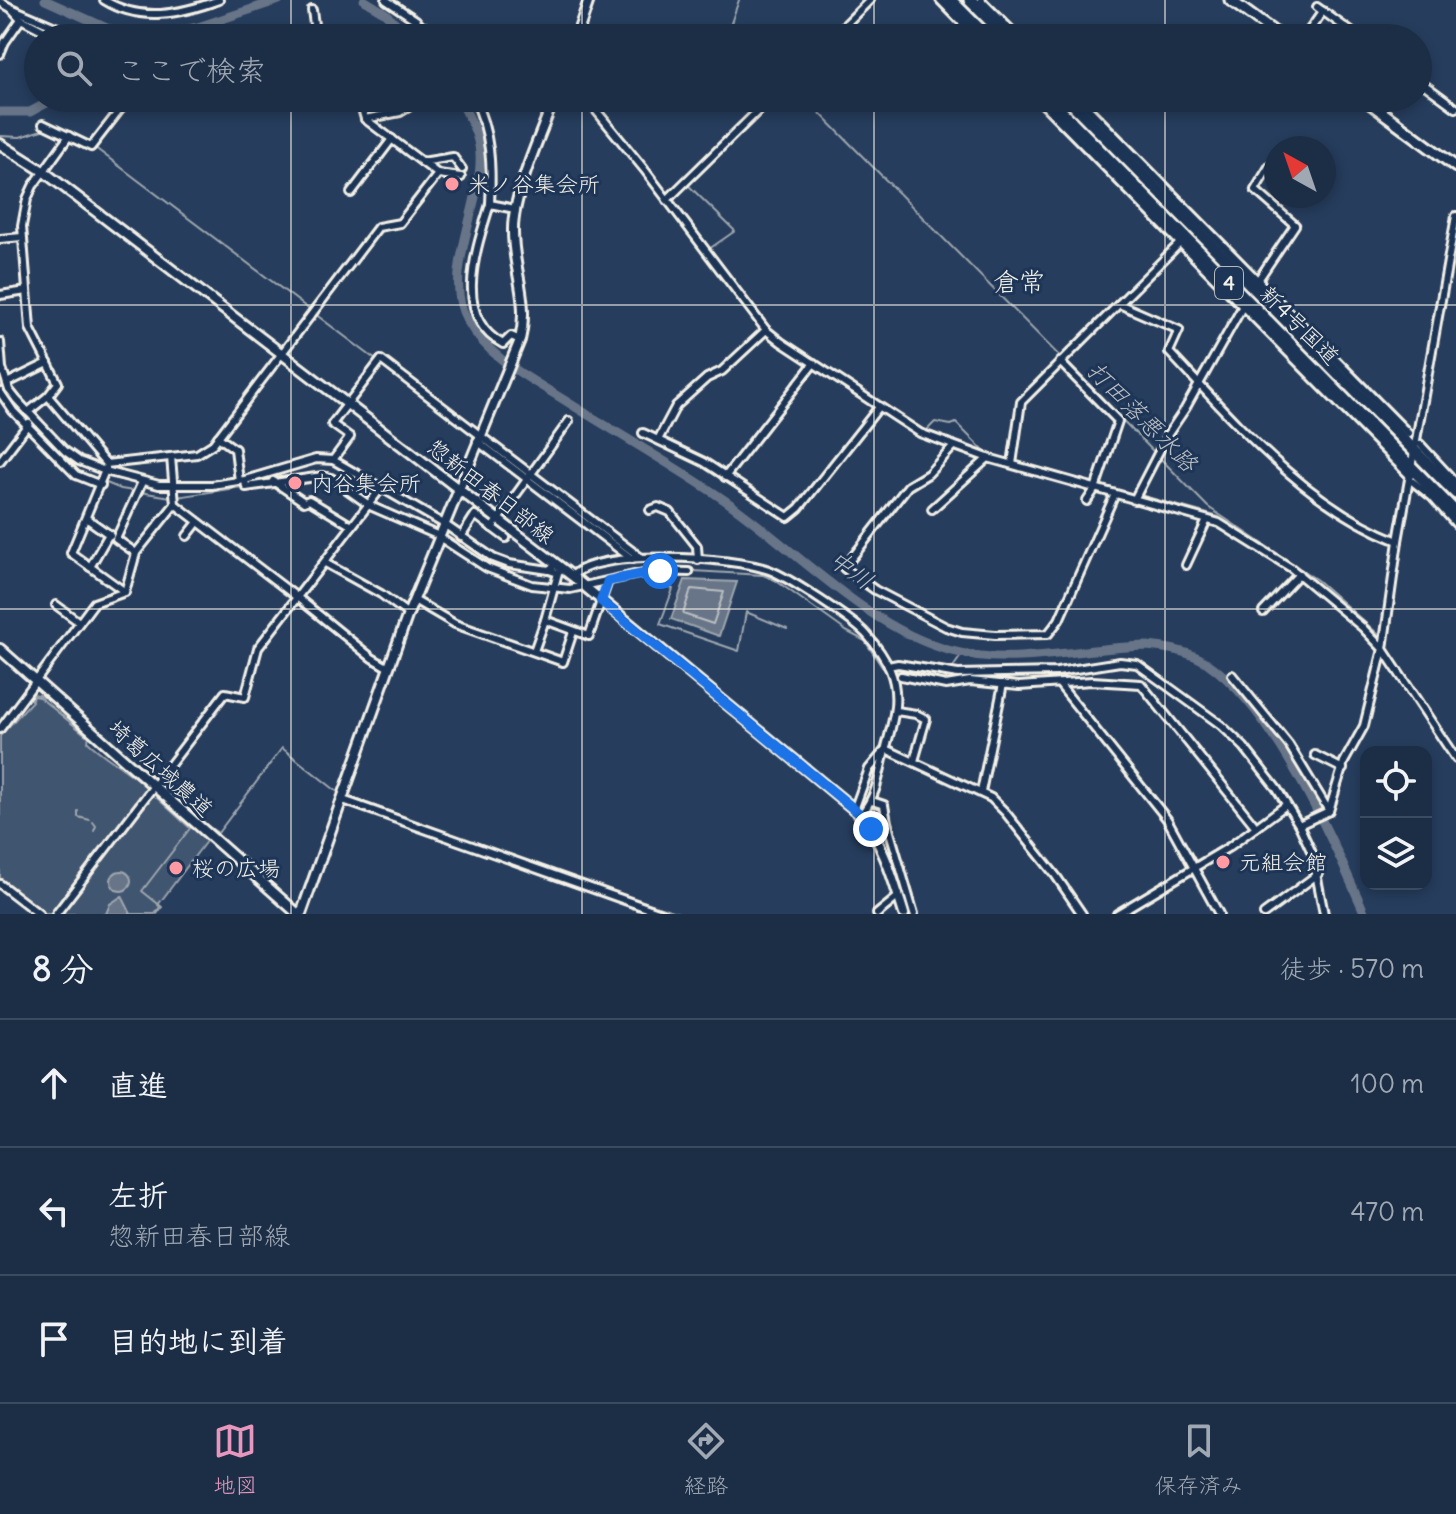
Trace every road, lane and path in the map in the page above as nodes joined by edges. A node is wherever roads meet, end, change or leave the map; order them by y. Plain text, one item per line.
1 (104, 0) edge
2 (219, 0) edge
3 (386, 0) edge
4 (589, 0) edge
5 (870, 0) edge
6 (940, 0) edge
7 (950, 0) edge
8 (970, 0) edge
9 (981, 0) edge
10 (1230, 0) edge
11 (0, 2) edge
12 (207, 2) edge
13 (11, 8) junction
14 (312, 10) dead end
15 (21, 19) junction
16 (416, 20) junction
17 (31, 24) edge
18 (48, 24) edge
19 (315, 24) edge
20 (419, 24) edge
21 (422, 24) edge
22 (581, 24) edge
23 (846, 24) edge
24 (963, 24) edge
25 (974, 24) edge
26 (994, 24) edge
27 (1005, 24) edge
28 (1263, 24) edge
29 (1312, 24) edge
30 (1341, 24) edge
31 (0, 54) edge
32 (1432, 90) edge
33 (1456, 108) edge
34 (118, 112) edge
35 (363, 112) edge
36 (400, 112) edge
37 (481, 112) edge
38 (548, 112) edge
39 (597, 112) edge
40 (757, 112) edge
41 (1051, 112) edge
42 (1061, 112) edge
43 (1081, 112) edge
44 (1092, 112) edge
45 (1382, 112) edge
46 (365, 119) junction
47 (43, 124) dead end
48 (69, 136) junction
49 (392, 139) junction
50 (1, 147) edge
51 (422, 162) junction
52 (1456, 167) edge
53 (462, 169) dead end
54 (43, 171) junction
55 (438, 174) junction
56 (1264, 175) edge
57 (461, 177) dead end
58 (351, 193) dead end
59 (1264, 198) edge
60 (667, 200) junction
61 (490, 204) junction
62 (1276, 208) edge
63 (515, 209) junction
64 (1456, 216) edge
65 (22, 237) junction
66 (0, 239) edge
67 (1180, 243) junction
68 (1258, 280) junction
69 (27, 291) junction
70 (0, 295) edge
71 (1119, 304) junction
72 (1244, 304) junction
73 (766, 330) junction
74 (519, 341) junction
75 (0, 342) edge
76 (281, 353) junction
77 (1060, 362) junction
78 (48, 363) junction
79 (814, 363) junction
80 (1199, 384) junction
81 (8, 387) junction
82 (0, 393) edge
83 (48, 396) junction
84 (348, 403) junction
85 (879, 407) junction
86 (1383, 414) junction
87 (30, 415) junction
88 (569, 421) dead end
89 (27, 426) junction
90 (643, 433) dead end
91 (1408, 433) dead end
92 (218, 437) junction
93 (478, 438) junction
94 (659, 438) dead end
95 (954, 446) junction
96 (1417, 448) junction
97 (171, 457) junction
98 (988, 458) junction
99 (0, 461) edge
100 (335, 461) junction
101 (1012, 464) junction
102 (106, 468) junction
103 (272, 473) junction
104 (1412, 475) junction
105 (1444, 476) junction
106 (329, 477) junction
107 (725, 477) junction
108 (530, 478) junction
109 (242, 480) junction
110 (142, 482) junction
111 (273, 482) junction
112 (1456, 483) edge
113 (101, 485) junction
114 (174, 487) junction
115 (382, 487) junction
116 (458, 488) junction
117 (1095, 489) junction
118 (1456, 493) edge
119 (1115, 494) junction
120 (1134, 500) junction
121 (1087, 501) dead end
122 (1440, 501) junction
123 (175, 504) junction
124 (369, 505) junction
125 (932, 509) dead end
126 (650, 510) dead end
127 (1456, 513) edge
128 (86, 518) junction
129 (499, 519) junction
130 (1207, 520) junction
131 (198, 522) junction
132 (1456, 524) edge
133 (352, 526) junction
134 (492, 528) junction
135 (440, 533) junction
136 (109, 534) junction
137 (187, 536) dead end
138 (461, 537) junction
139 (506, 538) dead end
140 (116, 539) junction
141 (1398, 541) junction
142 (136, 553) junction
143 (640, 557) junction
144 (632, 559) junction
145 (698, 560) junction
146 (325, 563) junction
147 (1186, 565) dead end
148 (90, 567) junction
149 (552, 567) junction
150 (689, 572) dead end
151 (1299, 574) junction
152 (608, 581) junction
153 (580, 583) junction
154 (556, 585) junction
155 (125, 592) junction
156 (298, 598) junction
157 (414, 600) junction
158 (601, 601) junction
159 (56, 605) dead end
160 (1263, 612) dead end
161 (408, 614) junction
162 (545, 620) junction
163 (79, 622) junction
164 (573, 632) junction
165 (0, 649) edge
166 (1383, 649) junction
167 (534, 651) junction
168 (888, 666) junction
169 (389, 668) junction
170 (1057, 672) junction
171 (1232, 675) dead end
172 (901, 676) dead end
173 (35, 683) junction
174 (1059, 683) junction
175 (1003, 684) junction
176 (896, 711) junction
177 (0, 729) edge
178 (886, 749) junction
179 (1315, 755) dead end
180 (1455, 755) edge
181 (914, 761) junction
182 (1343, 769) junction
183 (154, 787) junction
184 (981, 792) junction
185 (343, 800) junction
186 (872, 801) junction
187 (1286, 805) junction
188 (1329, 811) junction
189 (858, 812) junction
190 (1299, 825) junction
191 (1256, 827) junction
192 (1193, 870) junction
193 (1318, 874) junction
194 (0, 884) edge
195 (899, 896) junction
196 (39, 914) edge
197 (56, 914) edge
198 (300, 914) edge
199 (664, 914) edge
200 (878, 914) edge
201 (904, 914) edge
202 (914, 914) edge
203 (1082, 914) edge
204 (1117, 914) edge
205 (1219, 914) edge
206 (1264, 914) edge
207 (1324, 914) edge

1 - 12 street
2 - 12 street
3 - 16 street
4 - 22 street
5 - 23 street
6 - 24 street
7 - 25 highway
8 - 26 highway
9 - 27 street
10 - 28 main road
11 - 13 street
13 - 15 street
13 - 18 street
14 - 19 street
15 - 17 street
15 - 31 street
16 - 20 street
16 - 21 street
29 - 30 street
32 - 33 street
34 - 48 street
35 - 46 street
36 - 46 street
37 - 61 street
38 - 63 street
39 - 60 street
40 - 60 street
41 - 67 street
42 - 72 highway, 新4号国道 / 4
43 - 86 highway, 新4号国道 / 4
44 - 68 street
45 - 52 main road
46 - 49 street
47 - 48 street
48 - 54 street
49 - 51 street
49 - 58 street
50 - 54 street, 惣新田春日部線
51 - 53 street
51 - 55 street
54 - 65 street
54 - 76 street, 惣新田春日部線
55 - 57 street
55 - 76 street
56 - 59 street
60 - 73 street
61 - 63 street
61 - 74 street
62 - 68 street
63 - 74 street
64 - 96 street
65 - 66 street
65 - 69 street
67 - 71 street
67 - 72 street
68 - 86 street
69 - 70 street
69 - 78 street
71 - 77 street
71 - 80 street
72 - 80 street
72 - 104 highway, 新4号国道 / 4
73 - 79 street
73 - 94 street
74 - 93 street
75 - 81 street
76 - 84 street, 惣新田春日部線
76 - 92 street
77 - 101 street
77 - 117 street
78 - 81 street
78 - 83 street
79 - 85 street
79 - 107 street
80 - 120 street
80 - 141 street
81 - 82 street
81 - 87 street
82 - 89 street
83 - 87 street
83 - 102 street
84 - 93 street
84 - 100 street
84 - 116 street, 惣新田春日部線
85 - 95 street
85 - 107 street
86 - 91 street
86 - 96 highway, 新4号国道 / 4
87 - 89 street
87 - 102 street
88 - 108 street
89 - 99 street
89 - 113 street
90 - 107 street
92 - 97 street
92 - 109 street
93 - 108 street
93 - 116 street
95 - 98 street
95 - 119 street
96 - 104 street
96 - 105 highway, 新4号国道 / 4
97 - 102 street
97 - 114 street
98 - 101 street
98 - 125 street
100 - 103 street
100 - 106 street
100 - 115 street
101 - 117 street
102 - 110 street
102 - 113 street
103 - 109 street
103 - 111 street
104 - 122 highway, 新4号国道 / 4
104 - 141 street
105 - 112 street
105 - 118 highway, 新4号国道 / 4
106 - 111 street
106 - 124 street
108 - 129 street
108 - 143 street
108 - 144 street
109 - 111 street
109 - 114 street
110 - 114 street
110 - 140 street
111 - 133 street
113 - 128 street
114 - 123 street
115 - 124 street
115 - 135 street
116 - 129 street, 惣新田春日部線
116 - 135 street
117 - 119 street
117 - 121 street
119 - 120 street
120 - 130 street
122 - 127 highway, 新4号国道 / 4
122 - 132 street
123 - 131 street
123 - 142 street
124 - 133 street
124 - 135 street
126 - 145 street
128 - 136 street
128 - 148 street
129 - 134 street
129 - 149 street, 惣新田春日部線
130 - 147 street
130 - 151 street
131 - 137 street
131 - 156 street
133 - 146 street
134 - 138 street
134 - 139 street
135 - 138 street
135 - 154 street
135 - 157 street
136 - 140 street
136 - 148 street
138 - 149 street
140 - 142 street
141 - 166 street
142 - 155 street
143 - 144 street
143 - 145 street
144 - 153 street
145 - 168 street
146 - 156 street
146 - 161 street
148 - 155 street
149 - 153 street, 惣新田春日部線
149 - 154 street
150 - 152 street
151 - 160 street
151 - 166 street
152 - 153 street
152 - 158 street
153 - 154 street
153 - 158 street, 惣新田春日部線
154 - 162 street
155 - 163 street
156 - 169 street
156 - 183 street
157 - 161 street
157 - 167 street
158 - 164 street
158 - 189 street, 惣新田春日部線
159 - 163 street
161 - 169 street
162 - 164 street
162 - 167 street
163 - 173 street
164 - 167 street
165 - 173 street, 埼葛広域農道
166 - 180 street
166 - 182 street
168 - 170 street
168 - 176 street
169 - 185 street
170 - 174 street
170 - 187 street
171 - 188 street
172 - 175 street
173 - 177 street
173 - 183 street, 埼葛広域農道
174 - 175 street
174 - 191 street
174 - 192 street
175 - 184 street
176 - 178 street
176 - 181 street
178 - 181 street
178 - 186 street
178 - 189 street
179 - 182 street
181 - 184 street
182 - 188 street
183 - 197 street
183 - 198 street, 埼葛広域農道
184 - 203 street
185 - 198 street
185 - 199 street
186 - 189 street
186 - 202 street
187 - 190 street
187 - 191 street
188 - 190 street
189 - 195 street, 惣新田春日部線
190 - 193 street
191 - 192 street
192 - 204 street
192 - 205 street
193 - 206 street
193 - 207 street
194 - 196 street
195 - 200 street
195 - 201 street, 惣新田春日部線

